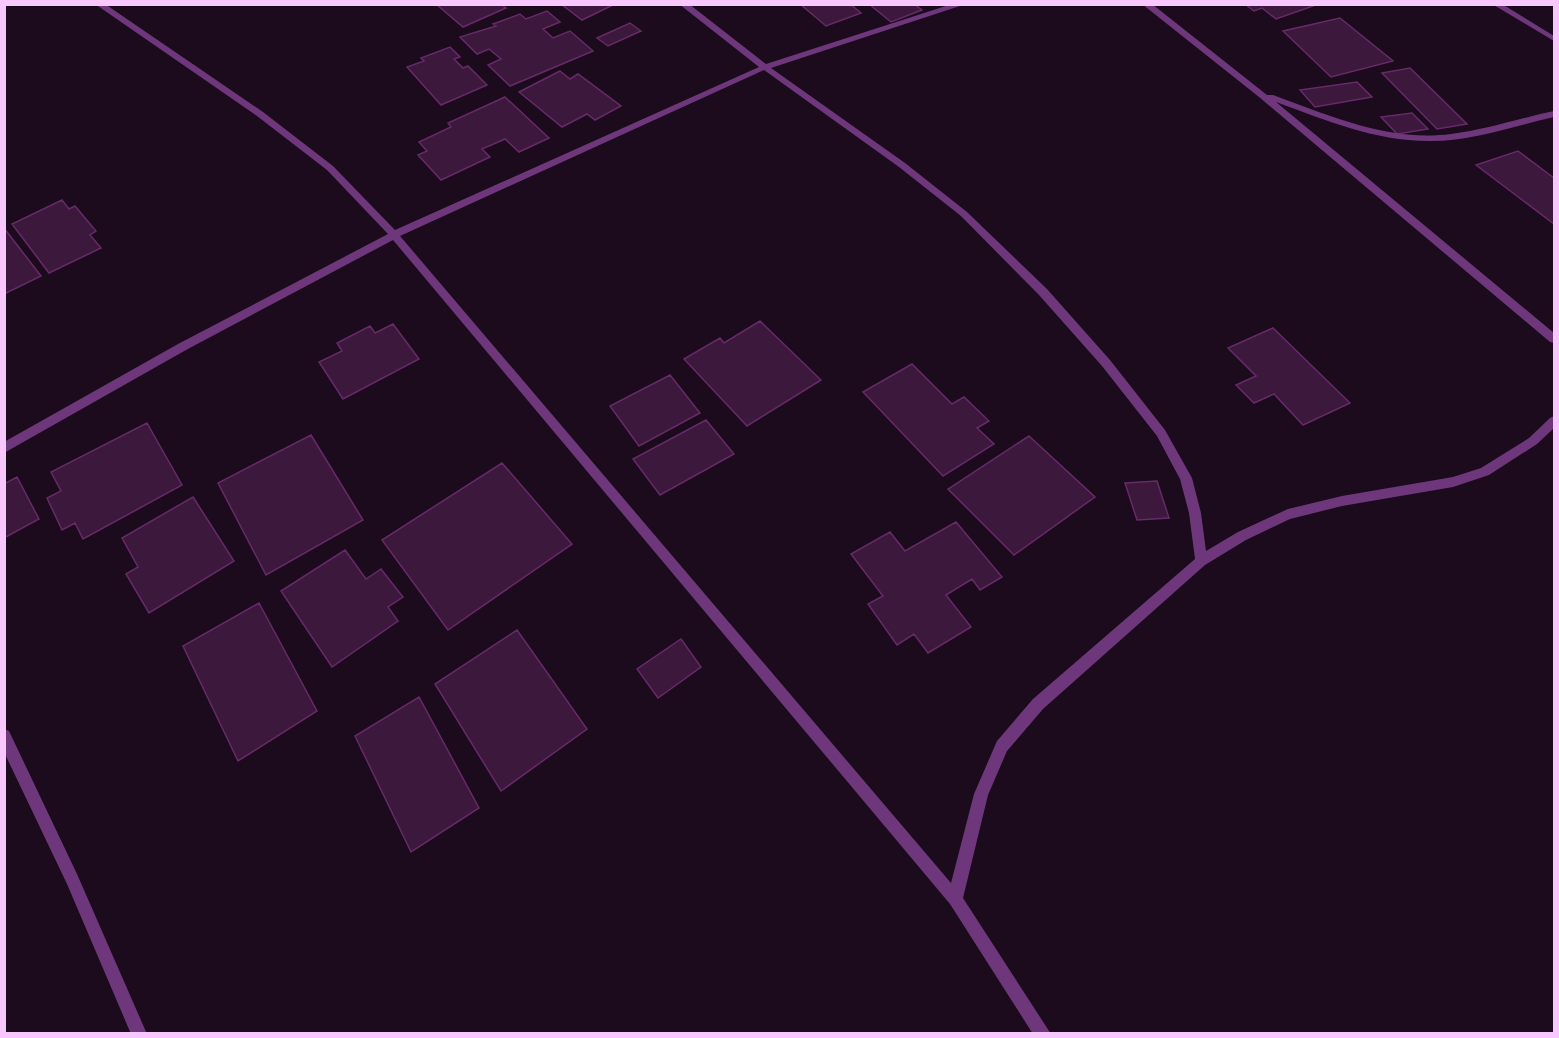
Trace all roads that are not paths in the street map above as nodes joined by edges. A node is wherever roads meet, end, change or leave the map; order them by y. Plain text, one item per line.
1 (99, 4) edge
2 (683, 4) edge
3 (962, 4) edge
4 (1146, 4) edge
5 (1496, 4) edge
6 (1554, 39) edge
7 (765, 67) junction
8 (1262, 94) junction
9 (1554, 114) edge
10 (394, 235) junction
11 (1554, 339) edge
12 (1554, 421) edge
13 (4, 448) edge
14 (1201, 561) junction
15 (4, 736) edge
16 (955, 899) junction
17 (139, 1034) edge
18 (1043, 1034) edge

1 - 10 street
2 - 7 street
3 - 7 street
4 - 8 street
5 - 6 street
7 - 10 street
7 - 14 street
8 - 9 street
8 - 11 street
10 - 13 street
10 - 16 street
12 - 14 street
14 - 16 street
15 - 17 street
16 - 18 street

